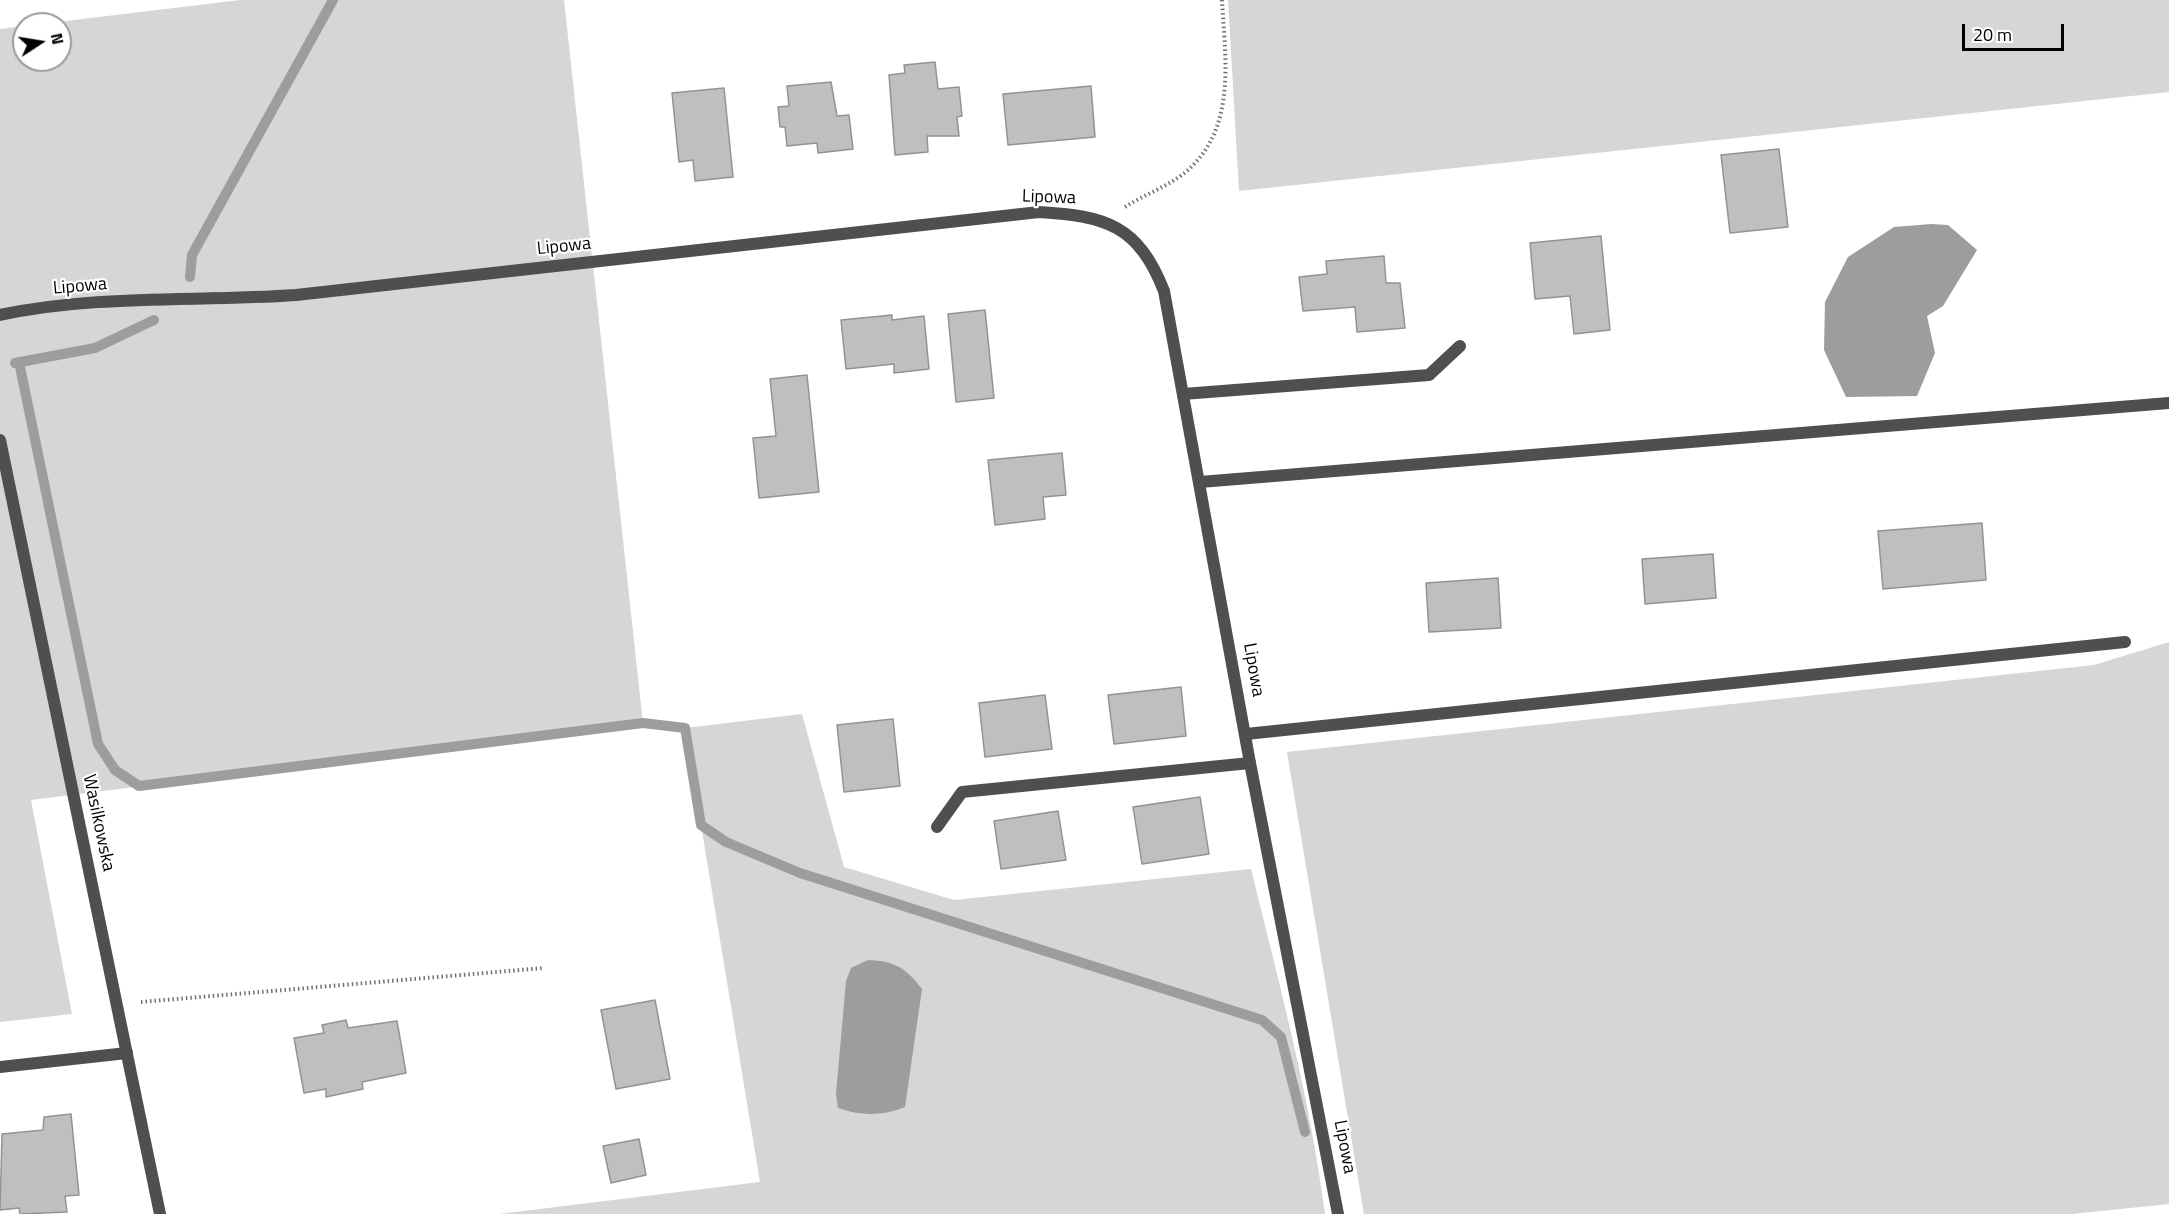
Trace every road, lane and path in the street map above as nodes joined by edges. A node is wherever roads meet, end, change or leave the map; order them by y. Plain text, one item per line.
1 (1222, 0) edge
2 (1106, 223) junction
3 (0, 315) edge
4 (1460, 346) dead end
5 (1183, 394) junction
6 (2169, 402) edge
7 (0, 440) edge
8 (1200, 482) junction
9 (2125, 642) dead end
10 (1246, 734) junction
11 (1250, 763) junction
12 (937, 827) dead end
13 (543, 969) dead end
14 (117, 1004) junction
15 (127, 1053) junction
16 (0, 1067) edge
17 (160, 1214) edge
18 (1338, 1214) edge

1 - 2 path
2 - 3 street, Lipowa
2 - 5 street, Lipowa
4 - 5 street
5 - 8 street, Lipowa
6 - 8 street
7 - 14 street, Wasilkowska
8 - 10 street, Lipowa
9 - 10 street
10 - 11 street, Lipowa
11 - 12 street
11 - 18 street, Lipowa
13 - 14 path
14 - 15 street, Wasilkowska
15 - 16 street
15 - 17 street, Wasilkowska

